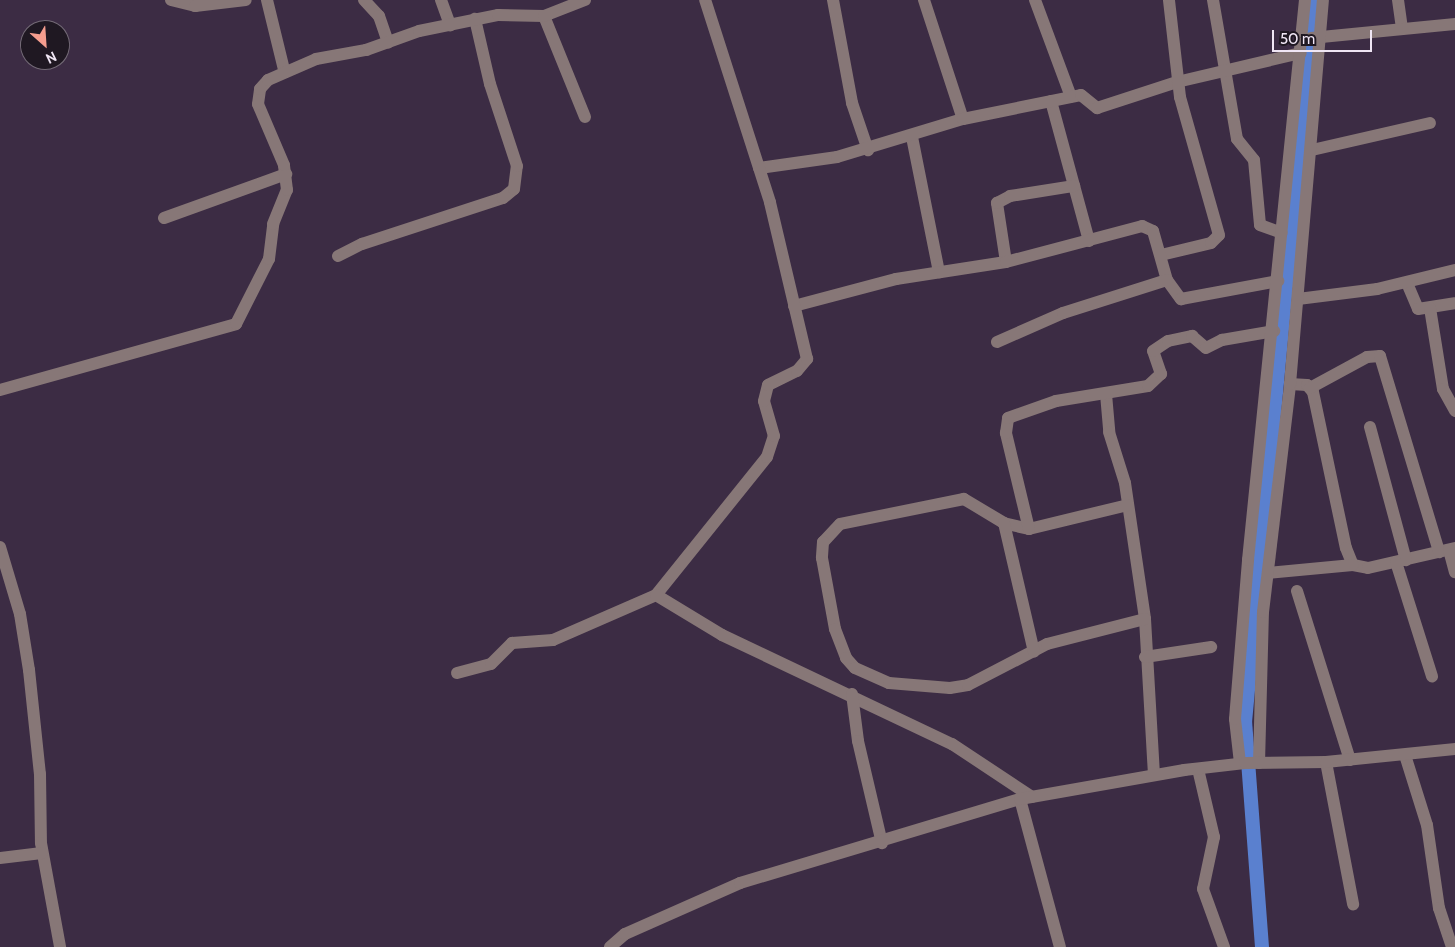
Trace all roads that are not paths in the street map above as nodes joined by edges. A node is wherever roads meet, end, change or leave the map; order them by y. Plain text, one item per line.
1 (171, 0) edge
2 (243, 0) edge
3 (267, 0) edge
4 (365, 0) edge
5 (441, 0) edge
6 (585, 0) edge
7 (706, 0) edge
8 (834, 0) edge
9 (924, 0) edge
10 (1035, 0) edge
11 (1169, 0) edge
12 (1213, 0) edge
13 (1305, 0) edge
14 (1323, 0) edge
15 (1398, 0) edge
16 (544, 16) junction
17 (475, 20) junction
18 (1455, 24) edge
19 (450, 25) junction
20 (1402, 28) junction
21 (1311, 38) junction
22 (388, 42) junction
23 (1301, 52) junction
24 (284, 70) junction
25 (1225, 70) junction
26 (1177, 82) junction
27 (1071, 97) junction
28 (1051, 101) junction
29 (586, 117) dead end
30 (963, 119) junction
31 (1430, 123) dead end
32 (912, 137) junction
33 (868, 150) junction
34 (1312, 150) junction
35 (759, 168) junction
36 (286, 174) junction
37 (1074, 186) junction
38 (164, 218) dead end
39 (1282, 234) junction
40 (1090, 241) junction
41 (1161, 255) junction
42 (338, 256) dead end
43 (1006, 262) junction
44 (1455, 270) edge
45 (939, 272) junction
46 (1167, 280) junction
47 (1278, 280) junction
48 (1407, 283) junction
49 (1298, 299) junction
50 (1455, 303) edge
51 (794, 306) junction
52 (1430, 308) junction
53 (1274, 331) junction
54 (997, 342) dead end
55 (1290, 384) junction
56 (1310, 388) junction
57 (0, 390) edge
58 (1106, 394) junction
59 (1454, 407) edge
60 (1370, 427) dead end
61 (1128, 505) junction
62 (1004, 523) junction
63 (1029, 529) junction
64 (0, 547) edge
65 (1448, 550) edge
66 (1401, 561) junction
67 (1354, 565) junction
68 (1455, 572) edge
69 (1268, 573) junction
70 (1297, 592) dead end
71 (656, 595) junction
72 (1145, 619) junction
73 (1211, 647) dead end
74 (1034, 652) junction
75 (1145, 657) junction
76 (458, 673) dead end
77 (1432, 676) dead end
78 (852, 694) junction
79 (1455, 749) edge
80 (1405, 755) junction
81 (1350, 760) junction
82 (1326, 762) junction
83 (1249, 763) junction
84 (1198, 769) junction
85 (1154, 775) junction
86 (1026, 798) junction
87 (882, 843) junction
88 (42, 853) junction
89 (0, 858) edge
90 (1353, 904) dead end
91 (1450, 931) edge
92 (60, 947) edge
93 (610, 947) edge
94 (1060, 947) edge
95 (1224, 947) edge
96 (1452, 947) edge

1 - 2 street
3 - 24 street
4 - 22 street
5 - 19 street
6 - 16 street
7 - 35 street
8 - 33 street
9 - 30 street
10 - 27 street
11 - 26 street
12 - 25 street
13 - 21 street
14 - 21 street
15 - 20 street
16 - 17 street
16 - 29 street
17 - 19 street
17 - 42 street
18 - 20 street
19 - 22 street
20 - 21 street
21 - 23 street
21 - 34 street
22 - 24 street
23 - 25 street
23 - 39 street
24 - 36 street
25 - 26 street
25 - 39 street
26 - 27 street
26 - 41 street
27 - 28 street
28 - 30 street
28 - 37 street
30 - 32 street
31 - 34 street
32 - 33 street
32 - 45 street
33 - 35 street
34 - 49 street
35 - 51 street
36 - 38 street
36 - 57 street
37 - 40 street
37 - 43 street
39 - 47 street
40 - 41 street
40 - 43 street
41 - 46 street
43 - 45 street
44 - 48 street
45 - 51 street
46 - 47 street
46 - 54 street
47 - 53 street
48 - 49 street
48 - 52 street
49 - 55 street
50 - 52 street
51 - 71 street
52 - 59 street
53 - 58 street
53 - 83 street
55 - 56 street
55 - 69 street
56 - 65 street
56 - 67 street
58 - 61 street
58 - 63 street
60 - 66 street
61 - 63 street
61 - 72 street
62 - 63 street
62 - 74 street
62 - 74 street
64 - 88 street
65 - 66 street
65 - 68 street
66 - 67 street
66 - 77 street
67 - 69 street
69 - 83 street
70 - 81 street
71 - 76 street
71 - 78 street
72 - 74 street
72 - 75 street
73 - 75 street
75 - 85 street
78 - 86 street
78 - 87 street
79 - 80 street
80 - 81 street
80 - 91 street
81 - 82 street
82 - 83 street
82 - 90 street
83 - 84 street
84 - 85 street
84 - 95 street
85 - 86 street
86 - 87 street
86 - 94 street
87 - 93 street
88 - 89 street
88 - 92 street
91 - 96 street

